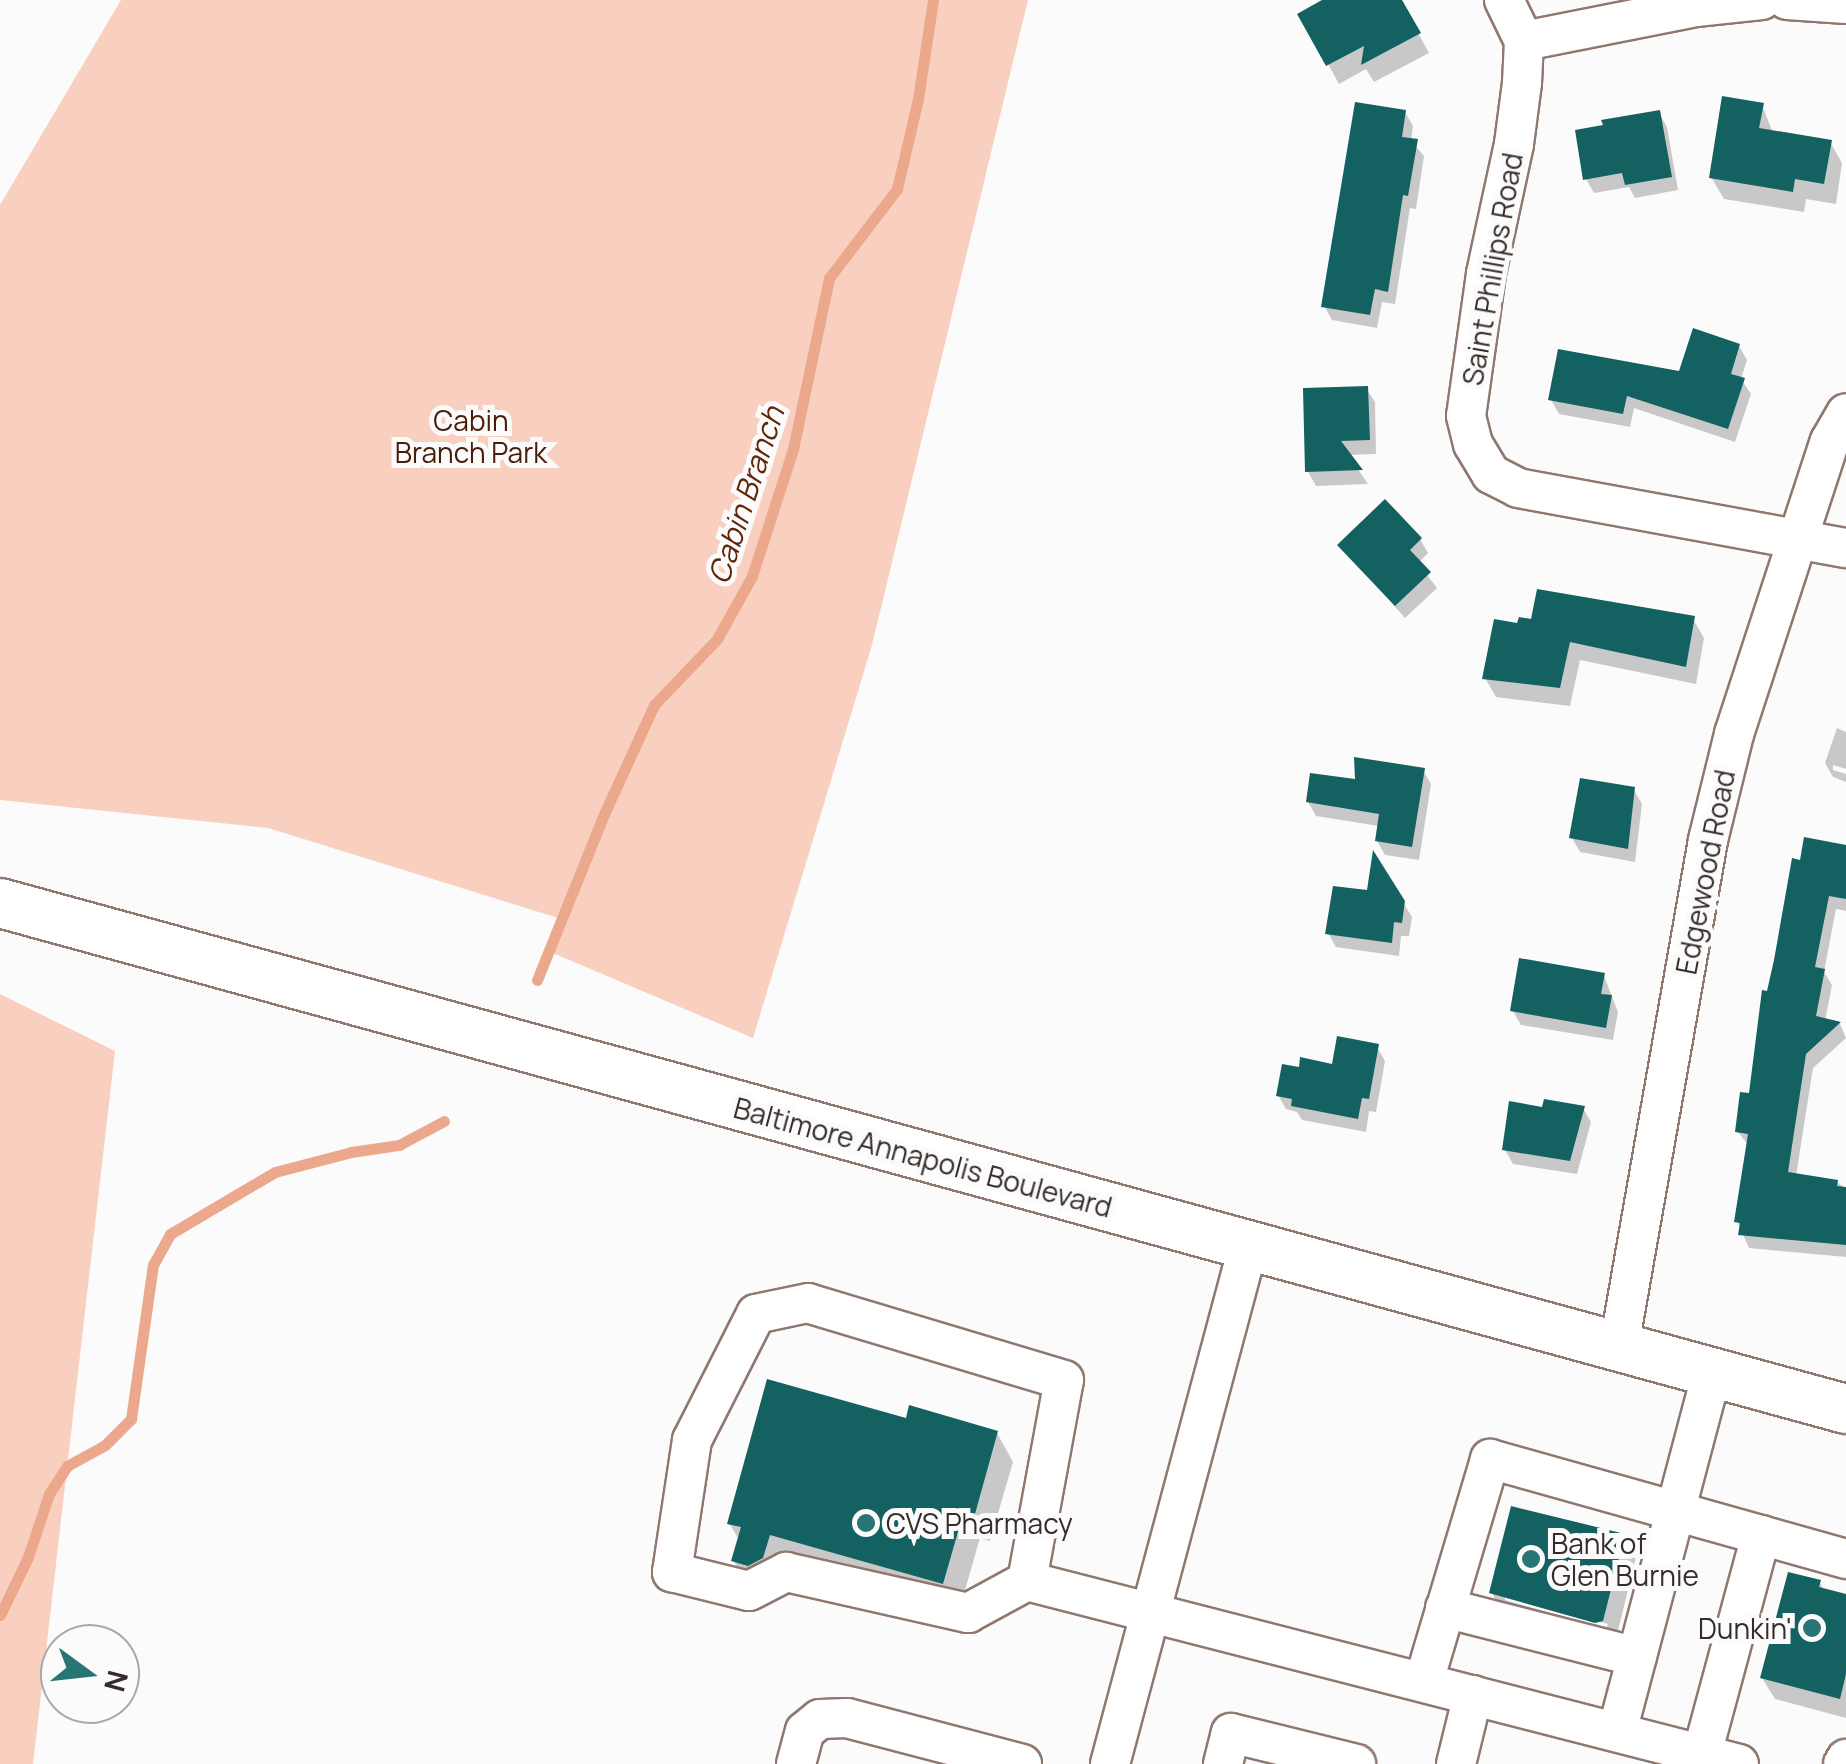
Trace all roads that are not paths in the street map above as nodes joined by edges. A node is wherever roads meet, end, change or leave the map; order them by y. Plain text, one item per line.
1 (1504, 0) edge
2 (1762, 0) edge
3 (1787, 0) edge
4 (1846, 4) edge
5 (1524, 41) junction
6 (1846, 412) edge
7 (1800, 540) junction
8 (1846, 548) edge
9 (0, 903) edge
10 (1248, 1247) junction
11 (1619, 1346) junction
12 (1712, 1372) junction
13 (1846, 1409) edge
14 (1675, 1511) junction
15 (1761, 1536) junction
16 (1846, 1559) edge
17 (1027, 1581) junction
18 (1446, 1608) junction
19 (1151, 1610) junction
20 (1637, 1657) junction
21 (1424, 1681) junction
22 (1473, 1694) junction
23 (1617, 1732) junction
24 (1682, 1755) edge
25 (796, 1764) edge
26 (1022, 1764) edge
27 (1110, 1764) edge
28 (1222, 1764) edge
29 (1356, 1764) edge
30 (1456, 1764) edge
31 (1739, 1764) edge

1 - 5 street
2 - 5 street
3 - 4 street
5 - 7 street, Saint Phillips Road
6 - 7 street, Edgewood Road
7 - 8 street, Saint Phillips Road
7 - 11 street, Edgewood Road
9 - 10 main road, Baltimore Annapolis Boulevard
10 - 11 main road, Baltimore Annapolis Boulevard
10 - 19 street
11 - 12 main road, Baltimore Annapolis Boulevard
12 - 13 main road, Baltimore Annapolis Boulevard
12 - 14 street
14 - 15 street
14 - 18 street
14 - 20 street
15 - 16 street
15 - 24 street
17 - 17 street
17 - 19 street
18 - 20 street
18 - 21 street
19 - 21 street
19 - 27 street
20 - 23 street
21 - 22 street
22 - 23 street
22 - 30 street
23 - 24 street
24 - 31 street
25 - 26 street
28 - 29 street

